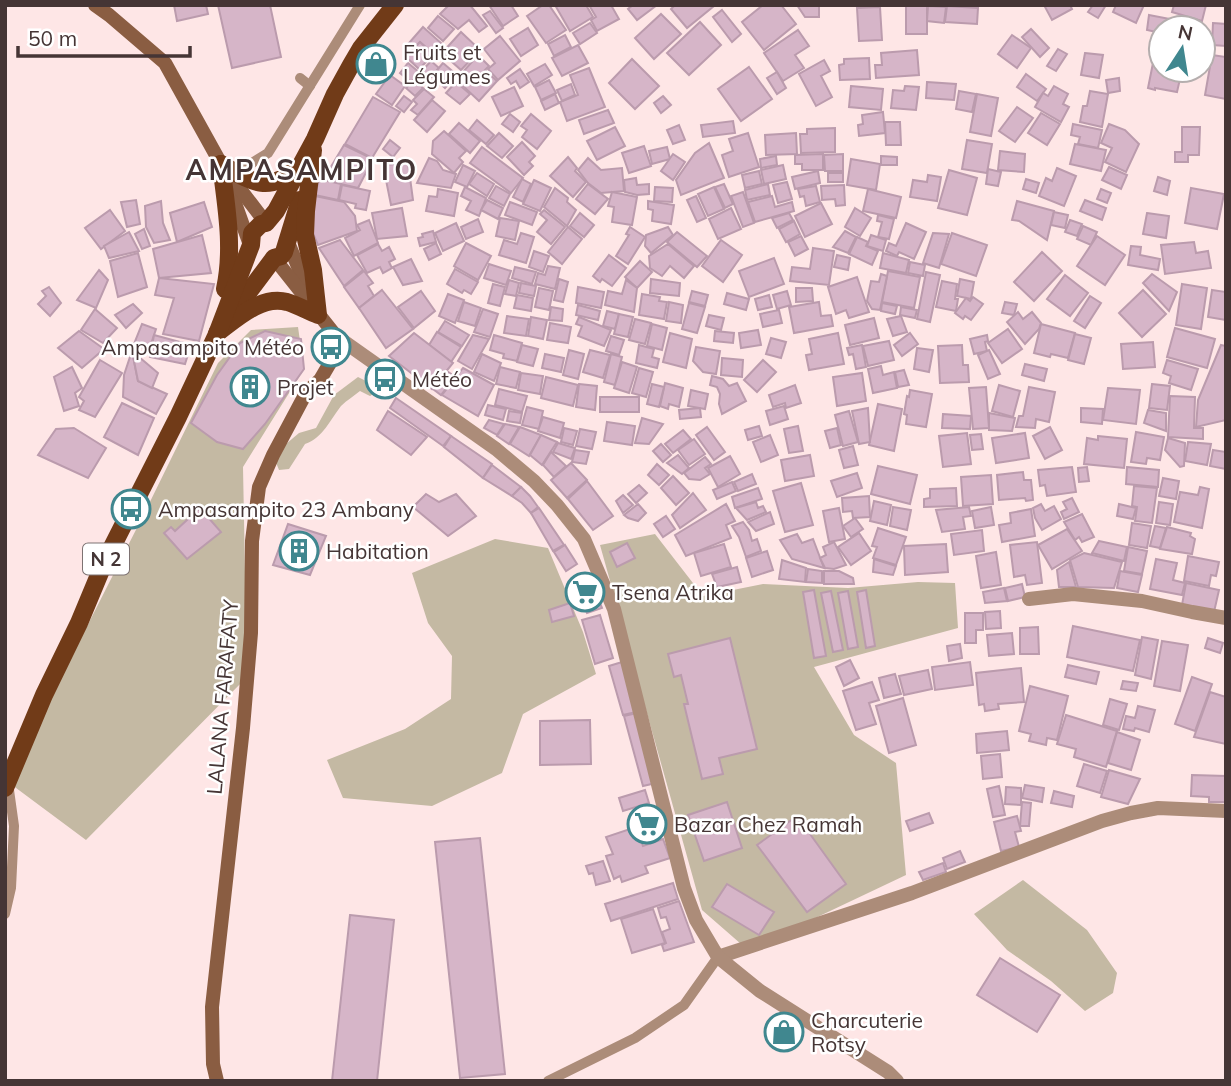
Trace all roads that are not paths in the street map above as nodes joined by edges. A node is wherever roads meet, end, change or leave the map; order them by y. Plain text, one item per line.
1 (94, 5) edge
2 (360, 5) edge
3 (395, 5) edge
4 (300, 78) dead end
5 (310, 86) junction
6 (315, 139) junction
7 (228, 169) junction
8 (267, 223) junction
9 (287, 240) junction
10 (251, 245) junction
11 (274, 258) junction
12 (318, 315) junction
13 (217, 334) junction
14 (336, 336) junction
15 (1029, 599) dead end
16 (1226, 618) edge
17 (7, 785) edge
18 (1226, 811) edge
19 (5, 914) edge
20 (718, 957) junction
21 (217, 1081) edge
22 (548, 1081) edge
23 (897, 1081) edge

1 - 7 main road
2 - 5 lane
3 - 6 main road, N 2
4 - 5 lane
5 - 7 lane
6 - 7 main road
6 - 8 main road, N 2
6 - 9 main road, N 2
6 - 12 main road
7 - 8 main road
7 - 10 main road
7 - 13 main road
8 - 9 main road
8 - 10 main road, N 2
9 - 11 main road, N 2
9 - 12 main road
10 - 11 main road
10 - 13 main road, N 2
11 - 12 main road
11 - 13 main road, N 2
12 - 13 main road
12 - 14 main road
13 - 17 main road, N 2
14 - 20 street
14 - 21 main road, LALANA FARAFATY
15 - 16 street
17 - 19 lane
18 - 20 street
20 - 22 lane
20 - 23 street

